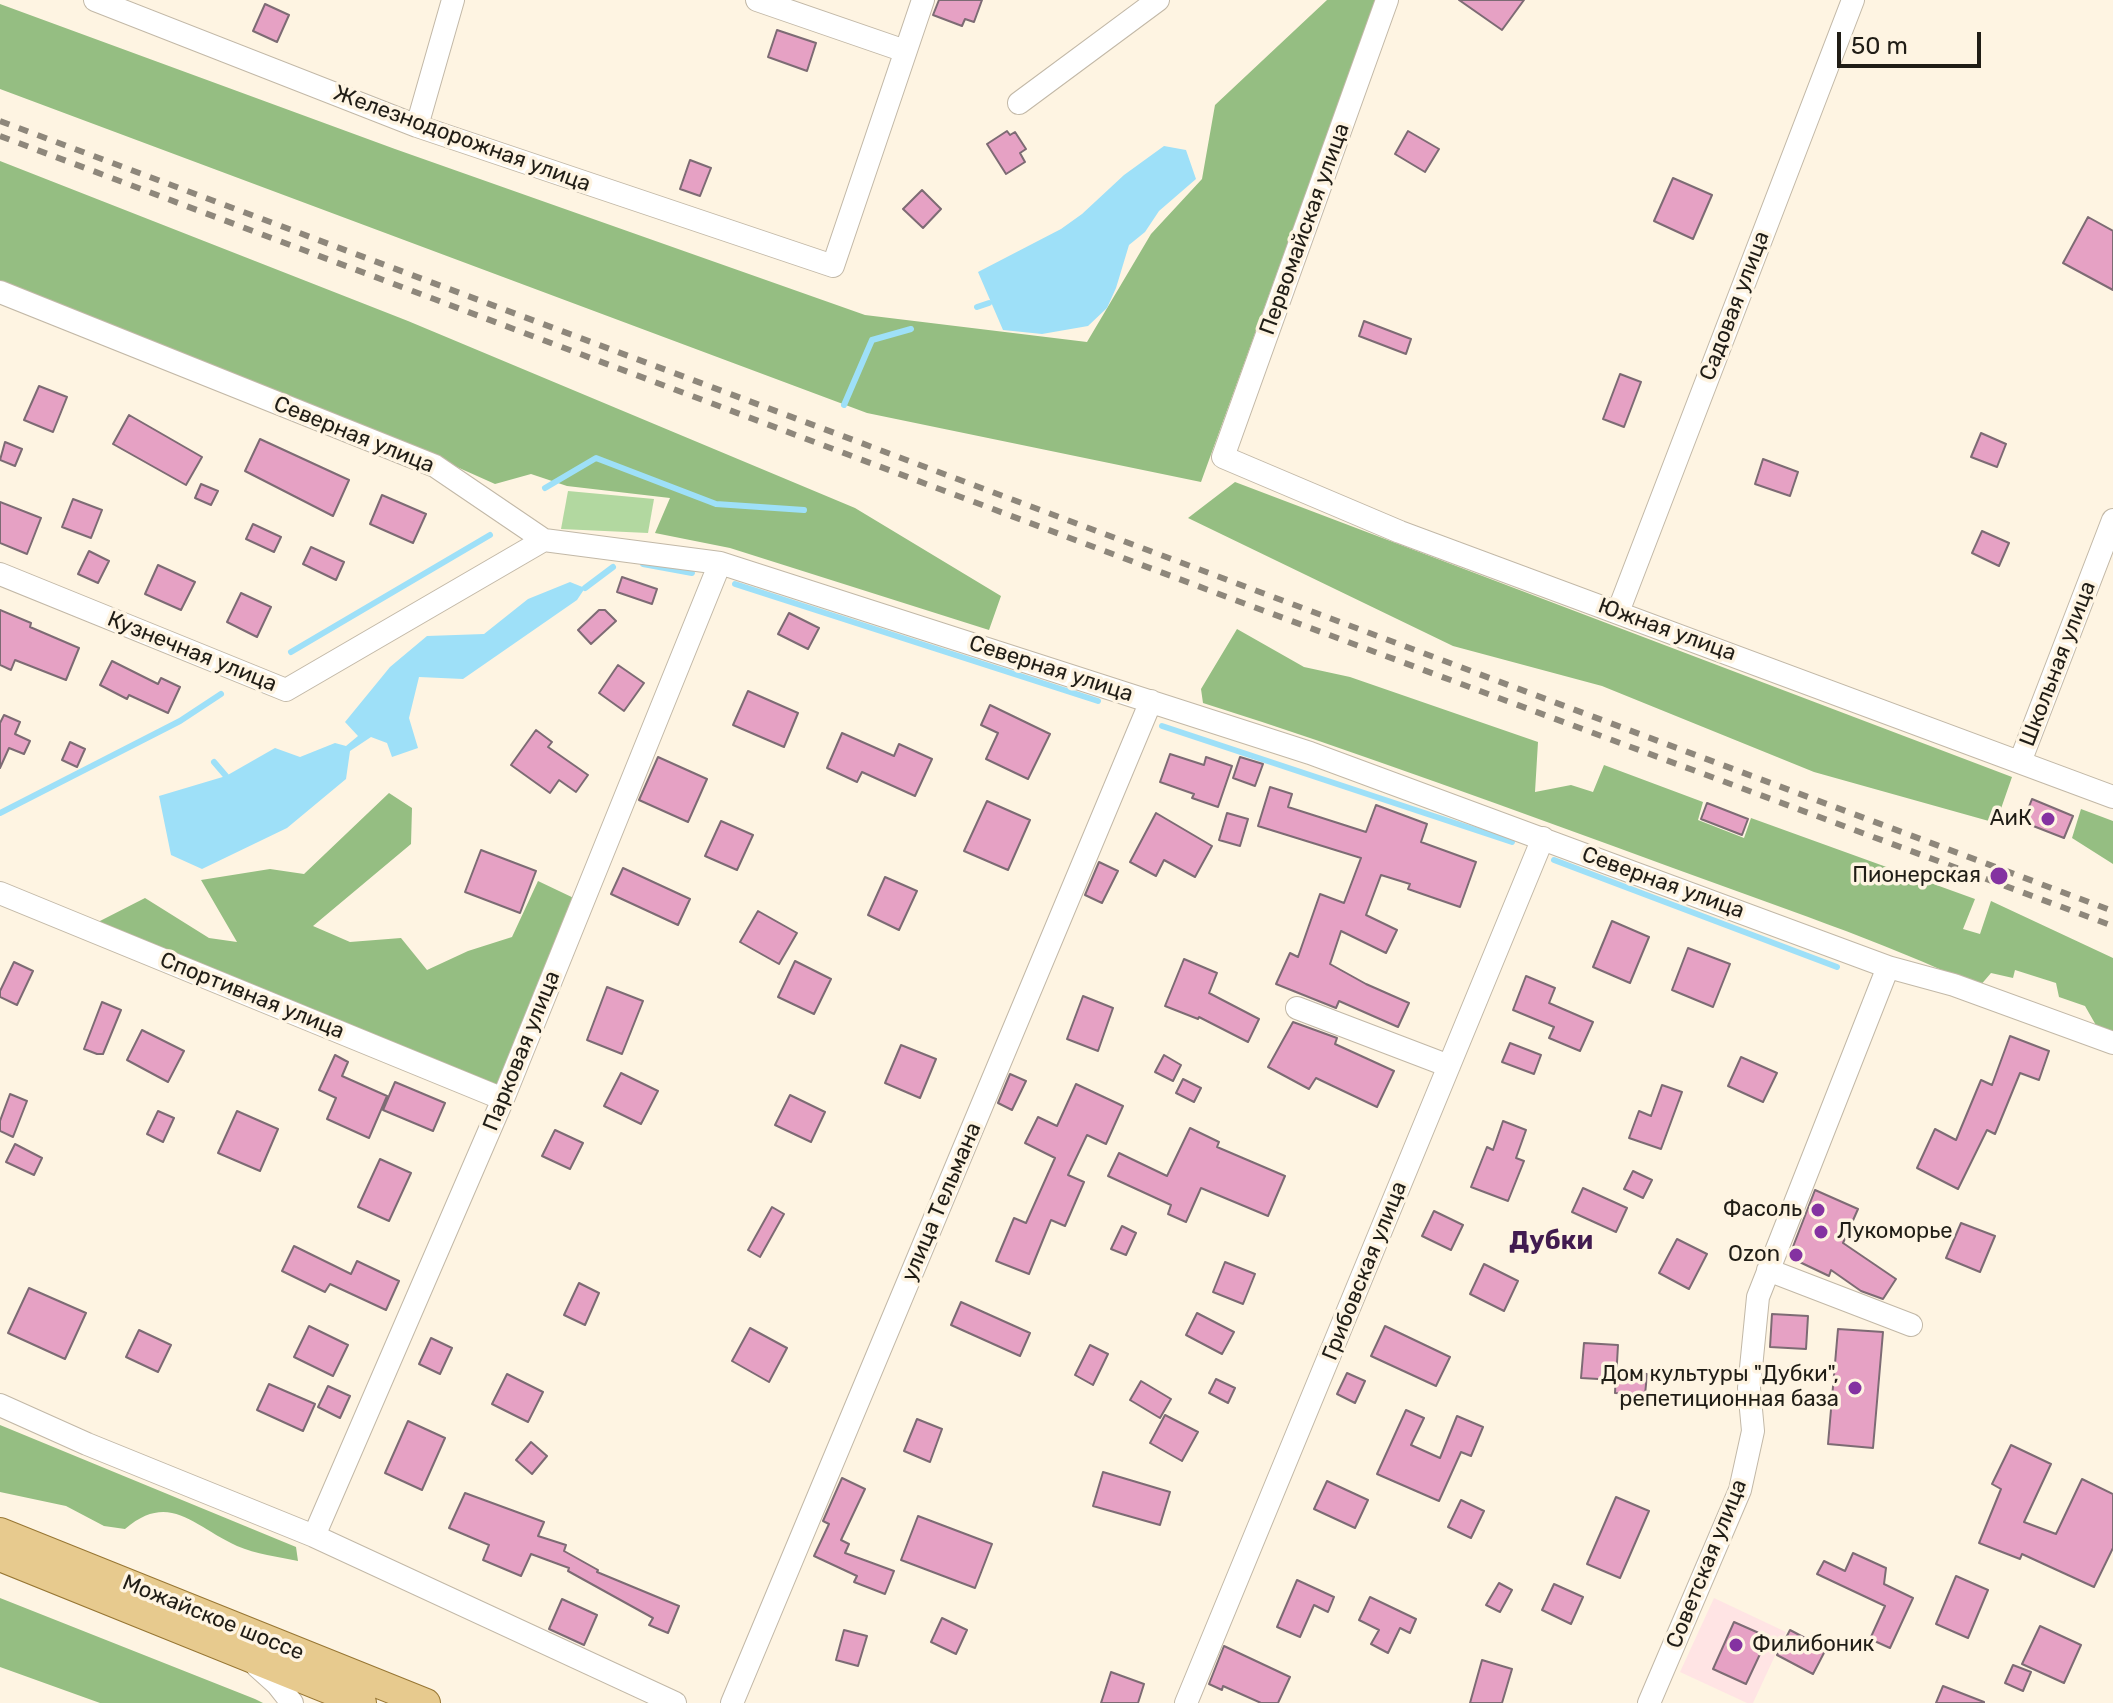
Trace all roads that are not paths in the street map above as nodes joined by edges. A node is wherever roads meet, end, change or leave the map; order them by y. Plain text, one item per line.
1 (95, 0) edge
2 (453, 0) edge
3 (757, 0) edge
4 (923, 0) edge
5 (1158, 0) edge
6 (1387, 0) edge
7 (1853, 0) edge
8 (905, 51) junction
9 (1019, 103) dead end
10 (417, 126) junction
11 (0, 292) edge
12 (1223, 457) joint
13 (2113, 520) edge
14 (544, 540) junction
15 (720, 563) junction
16 (0, 574) edge
17 (1618, 612) junction
18 (1151, 701) junction
19 (2020, 762) junction
20 (2113, 797) edge
21 (1543, 838) junction
22 (0, 893) edge
23 (1888, 967) junction
24 (1297, 1008) dead end
25 (2113, 1043) edge
26 (1449, 1066) junction
27 (503, 1099) junction
28 (1768, 1270) junction
29 (1911, 1325) dead end
30 (0, 1405) edge
31 (0, 1532) edge
32 (314, 1536) junction
33 (0, 1557) edge
34 (244, 1655) junction
35 (292, 1703) edge
36 (362, 1703) edge
37 (426, 1703) edge
38 (675, 1703) edge
39 (732, 1703) edge
40 (1186, 1703) edge
41 (1649, 1703) edge

1 - 10 street, Железнодорожная улица
2 - 10 street
3 - 8 street
4 - 8 street
5 - 9 street
6 - 12 street, Первомайская улица
7 - 17 street, Садовая улица
8 - 10 street, Железнодорожная улица
11 - 14 street, Северная улица
12 - 17 street, Южная улица
13 - 19 street, Школьная улица
14 - 15 street, Северная улица
14 - 16 street, Кузнечная улица
15 - 18 street, Северная улица
15 - 27 street, Парковая улица
17 - 19 street, Южная улица
18 - 21 street, Северная улица
18 - 39 street, улица Тельмана
19 - 20 street, Южная улица
21 - 23 street, Северная улица
21 - 26 street, Грибовская улица
22 - 27 street, Спортивная улица
23 - 25 street, Северная улица
23 - 28 street, Советская улица
24 - 26 street
26 - 40 street, Грибовская улица
27 - 32 street, Парковая улица
28 - 29 street
28 - 41 street, Советская улица
30 - 32 street
31 - 37 main road, Можайское шоссе
32 - 38 street
33 - 34 main road, Можайское шоссе
34 - 35 street
34 - 36 main road, Можайское шоссе

